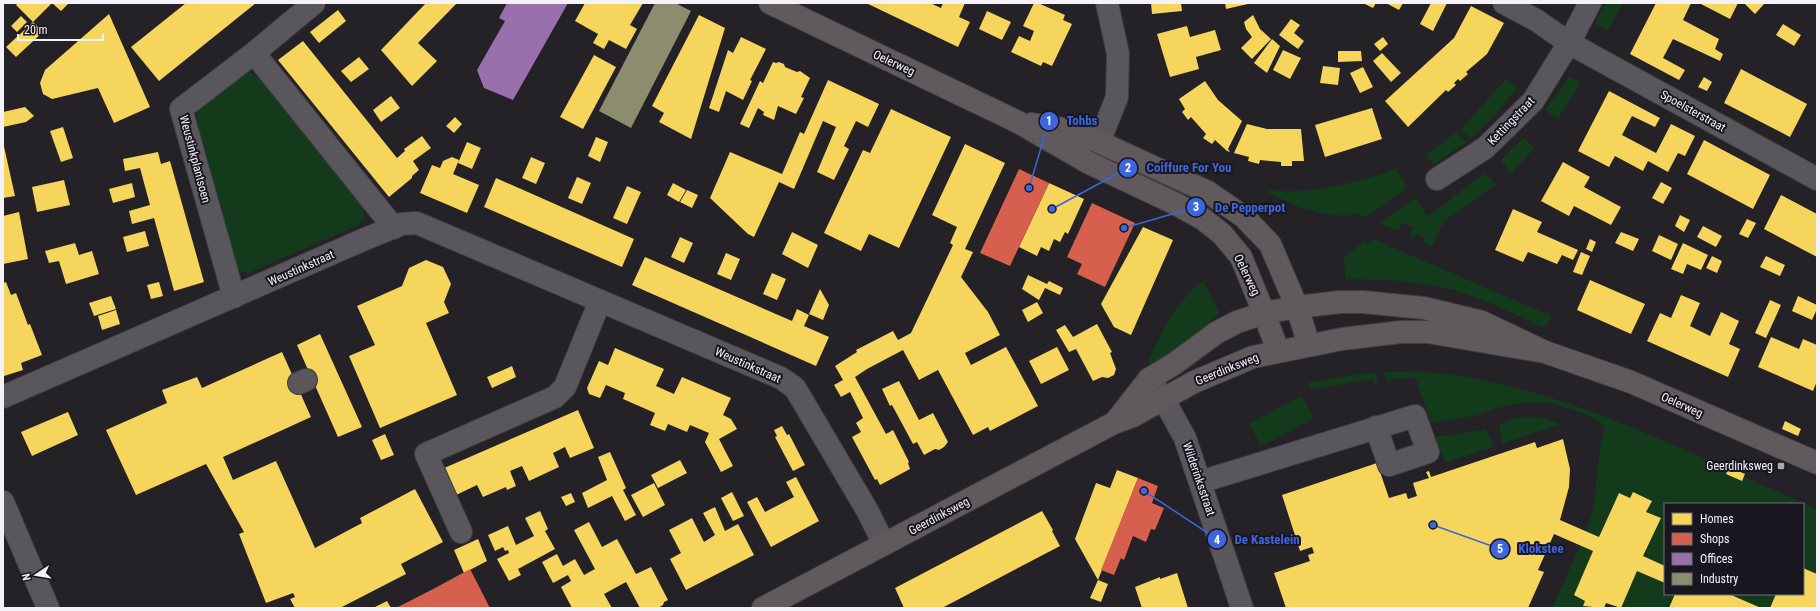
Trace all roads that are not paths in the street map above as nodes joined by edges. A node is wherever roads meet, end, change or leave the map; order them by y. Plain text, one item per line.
1 (314, 3) edge
2 (770, 3) edge
3 (1107, 3) edge
4 (1504, 3) edge
5 (1590, 3) edge
6 (1569, 44) junction
7 (254, 53) junction
8 (1018, 122) junction
9 (1099, 142) junction
10 (1437, 179) dead end
11 (1817, 179) edge
12 (394, 228) junction
13 (234, 297) junction
14 (600, 301) junction
15 (1297, 307) junction
16 (1264, 313) junction
17 (1308, 345) junction
18 (1278, 351) junction
19 (1545, 352) junction
20 (1149, 379) junction
21 (3, 397) edge
22 (1163, 398) junction
23 (1114, 423) junction
24 (1376, 427) dead end
25 (1817, 463) edge
26 (1200, 482) junction
27 (3, 502) edge
28 (461, 532) dead end
29 (884, 544) junction
30 (48, 608) edge
31 (763, 608) edge
32 (1242, 608) edge

1 - 7 street, Weustinkplantsoen
2 - 8 main road, Oelerweg
3 - 9 street
4 - 6 street, Spoelsterstraat
5 - 6 street, Kettingstraat
6 - 10 street, Kettingstraat
6 - 11 street, Spoelsterstraat
7 - 12 street
7 - 13 street, Weustinkplantsoen
8 - 9 main road, Oelerweg
8 - 16 main road, Oelerweg
9 - 15 main road, Oelerweg
12 - 13 street, Weustinkstraat
12 - 14 street, Weustinkstraat
13 - 21 street, Weustinkstraat
14 - 28 street
14 - 29 street, Weustinkstraat
15 - 16 main road, Geerdinksweg
15 - 17 main road, Oelerweg
15 - 19 main road, Oelerweg
16 - 18 main road, Oelerweg
16 - 20 main road, Geerdinksweg
17 - 18 main road, Oelerweg
17 - 19 main road, Oelerweg
18 - 22 main road, Geerdinksweg
19 - 25 main road, Oelerweg
20 - 22 street, Wilderinksstraat
20 - 23 main road, Geerdinksweg
22 - 23 main road, Geerdinksweg
22 - 26 street, Wilderinksstraat
23 - 29 main road, Geerdinksweg
24 - 26 street
26 - 32 street, Wilderinksstraat
27 - 30 street
29 - 31 main road, Geerdinksweg

